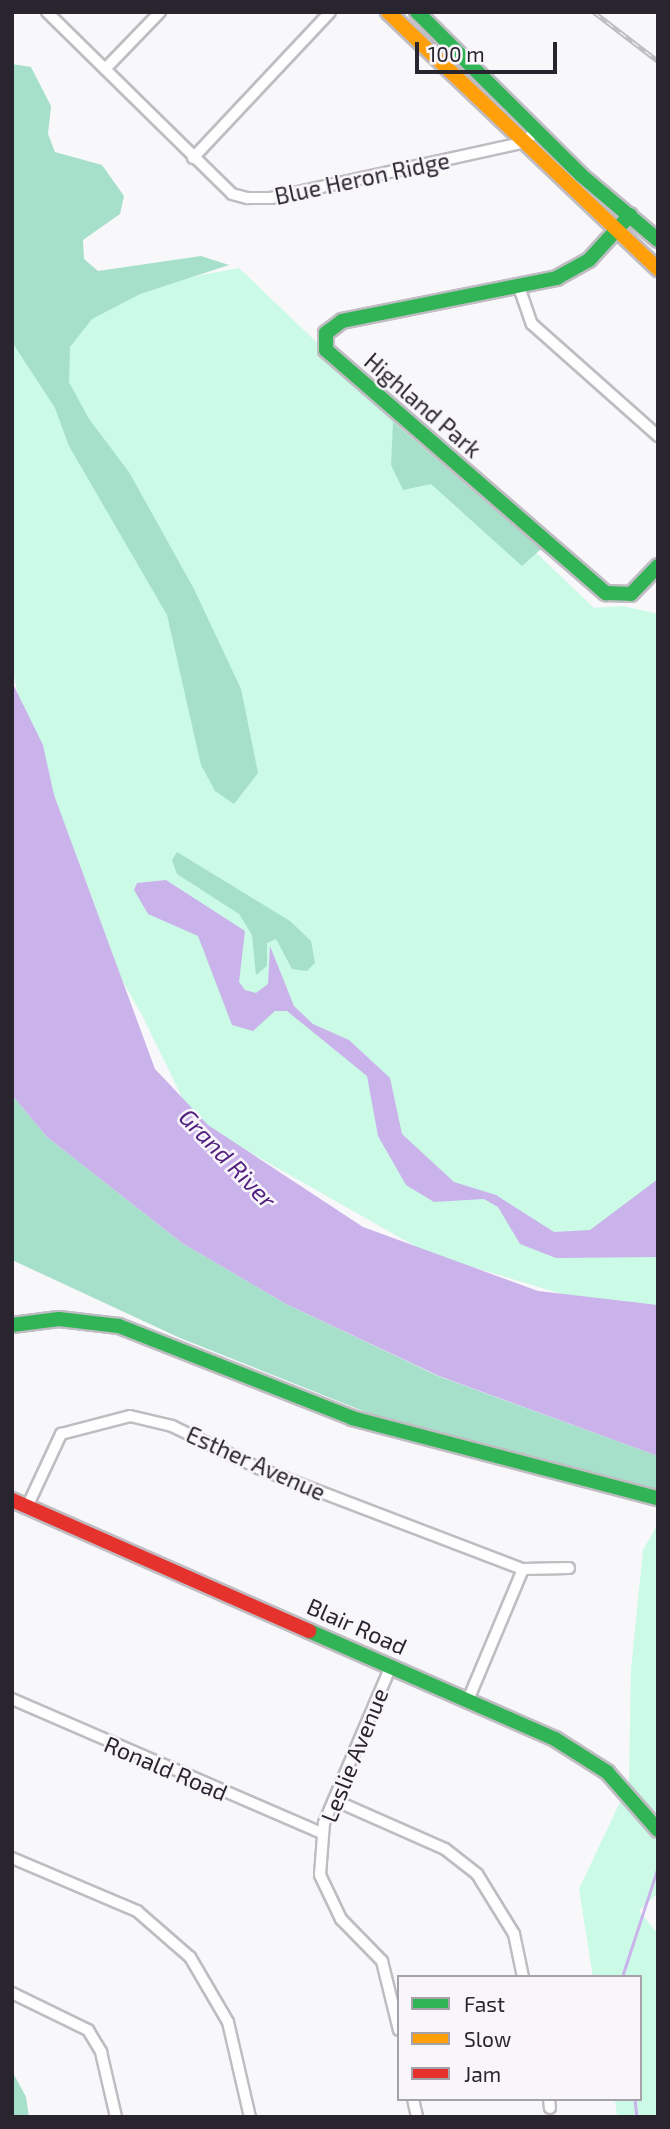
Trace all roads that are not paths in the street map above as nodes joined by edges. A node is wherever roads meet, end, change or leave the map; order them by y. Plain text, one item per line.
1 (47, 12) edge
2 (160, 12) edge
3 (330, 12) edge
4 (387, 12) edge
5 (417, 12) edge
6 (432, 27) junction
7 (418, 42) junction
8 (106, 68) junction
9 (537, 131) junction
10 (522, 143) junction
11 (193, 158) junction
12 (630, 215) junction
13 (616, 232) junction
14 (658, 240) edge
15 (658, 269) edge
16 (519, 287) junction
17 (658, 436) edge
18 (658, 566) edge
19 (12, 1325) edge
20 (658, 1498) edge
21 (12, 1500) edge
22 (27, 1507) junction
23 (569, 1568) dead end
24 (523, 1569) junction
25 (391, 1666) junction
26 (12, 1699) edge
27 (468, 1700) junction
28 (334, 1800) junction
29 (658, 1830) edge
30 (322, 1833) junction
31 (12, 1858) edge
32 (523, 1975) edge
33 (12, 1993) edge
34 (397, 2022) edge
35 (116, 2117) edge
36 (250, 2117) edge

1 - 8 street, Blue Heron Ridge
2 - 8 street
3 - 11 street
4 - 7 street
5 - 6 street
6 - 7 street
6 - 9 street
7 - 10 street
8 - 11 street, Blue Heron Ridge
9 - 10 street, Blue Heron Ridge
9 - 12 street
10 - 11 street, Blue Heron Ridge
10 - 13 street
12 - 13 street, Highland Park
12 - 14 street
13 - 15 street
13 - 16 street, Highland Park
16 - 17 street
16 - 18 street, Highland Park
19 - 20 street
21 - 22 street, Blair Road
22 - 24 street, Esther Avenue
22 - 25 street, Blair Road
23 - 24 street, Esther Avenue
24 - 27 street
25 - 27 street, Blair Road
25 - 28 street, Leslie Avenue
26 - 30 street, Ronald Road
27 - 29 street, Blair Road
28 - 30 street, Leslie Avenue
28 - 32 street
30 - 34 street, Leslie Avenue
31 - 36 street
33 - 35 street

